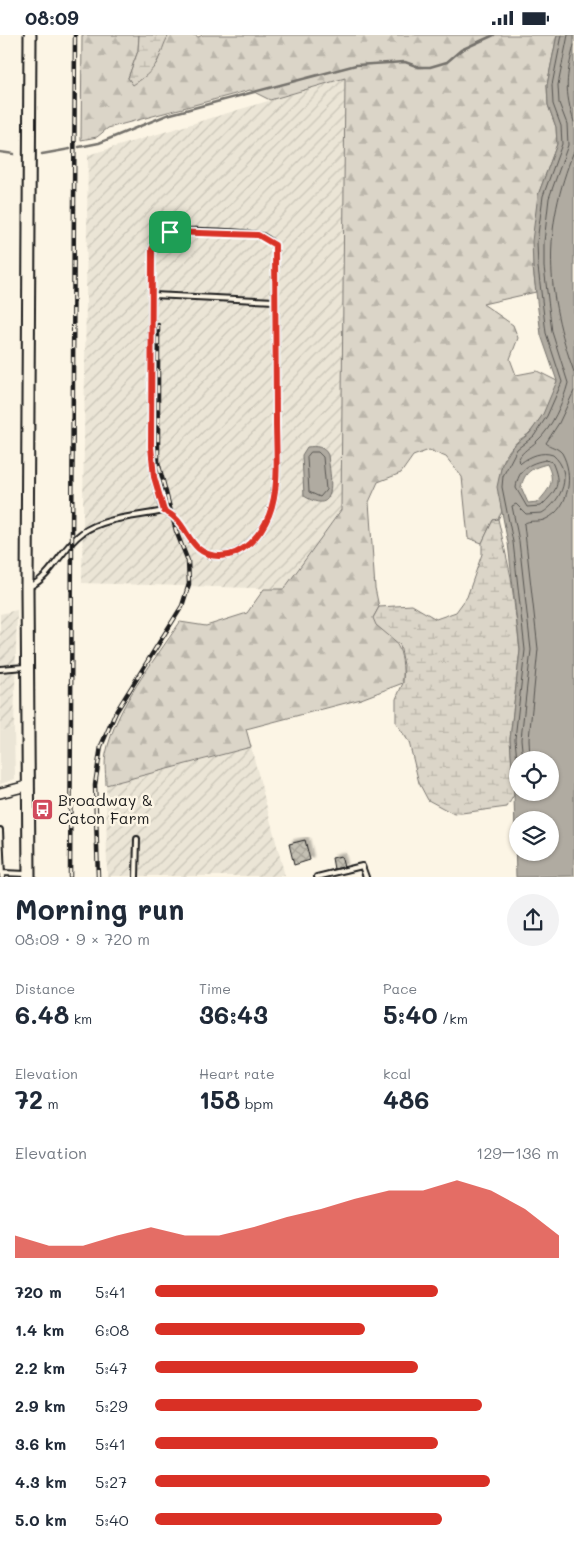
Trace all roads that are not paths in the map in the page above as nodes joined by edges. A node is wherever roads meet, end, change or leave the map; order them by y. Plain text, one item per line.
1 (30, 35) edge
2 (153, 295) junction
3 (275, 301) junction
4 (164, 511) junction
5 (27, 588) junction
6 (27, 667) junction
7 (0, 669) edge
8 (27, 786) junction
9 (0, 793) edge
10 (0, 830) edge
11 (0, 835) edge
12 (136, 839) dead end
13 (0, 844) edge
14 (0, 853) edge
15 (1, 861) edge
16 (1, 872) edge
17 (29, 875) edge
18 (136, 877) edge
19 (317, 877) edge
20 (366, 877) edge

1 - 5 main road
2 - 3 lane
2 - 3 lane
2 - 4 lane
3 - 4 lane
4 - 5 lane
5 - 6 main road
6 - 7 lane
6 - 8 main road
8 - 9 street
8 - 17 main road
10 - 11 lane
11 - 13 lane
12 - 18 lane
13 - 14 lane
14 - 15 lane
15 - 16 lane
16 - 17 lane
19 - 20 lane

